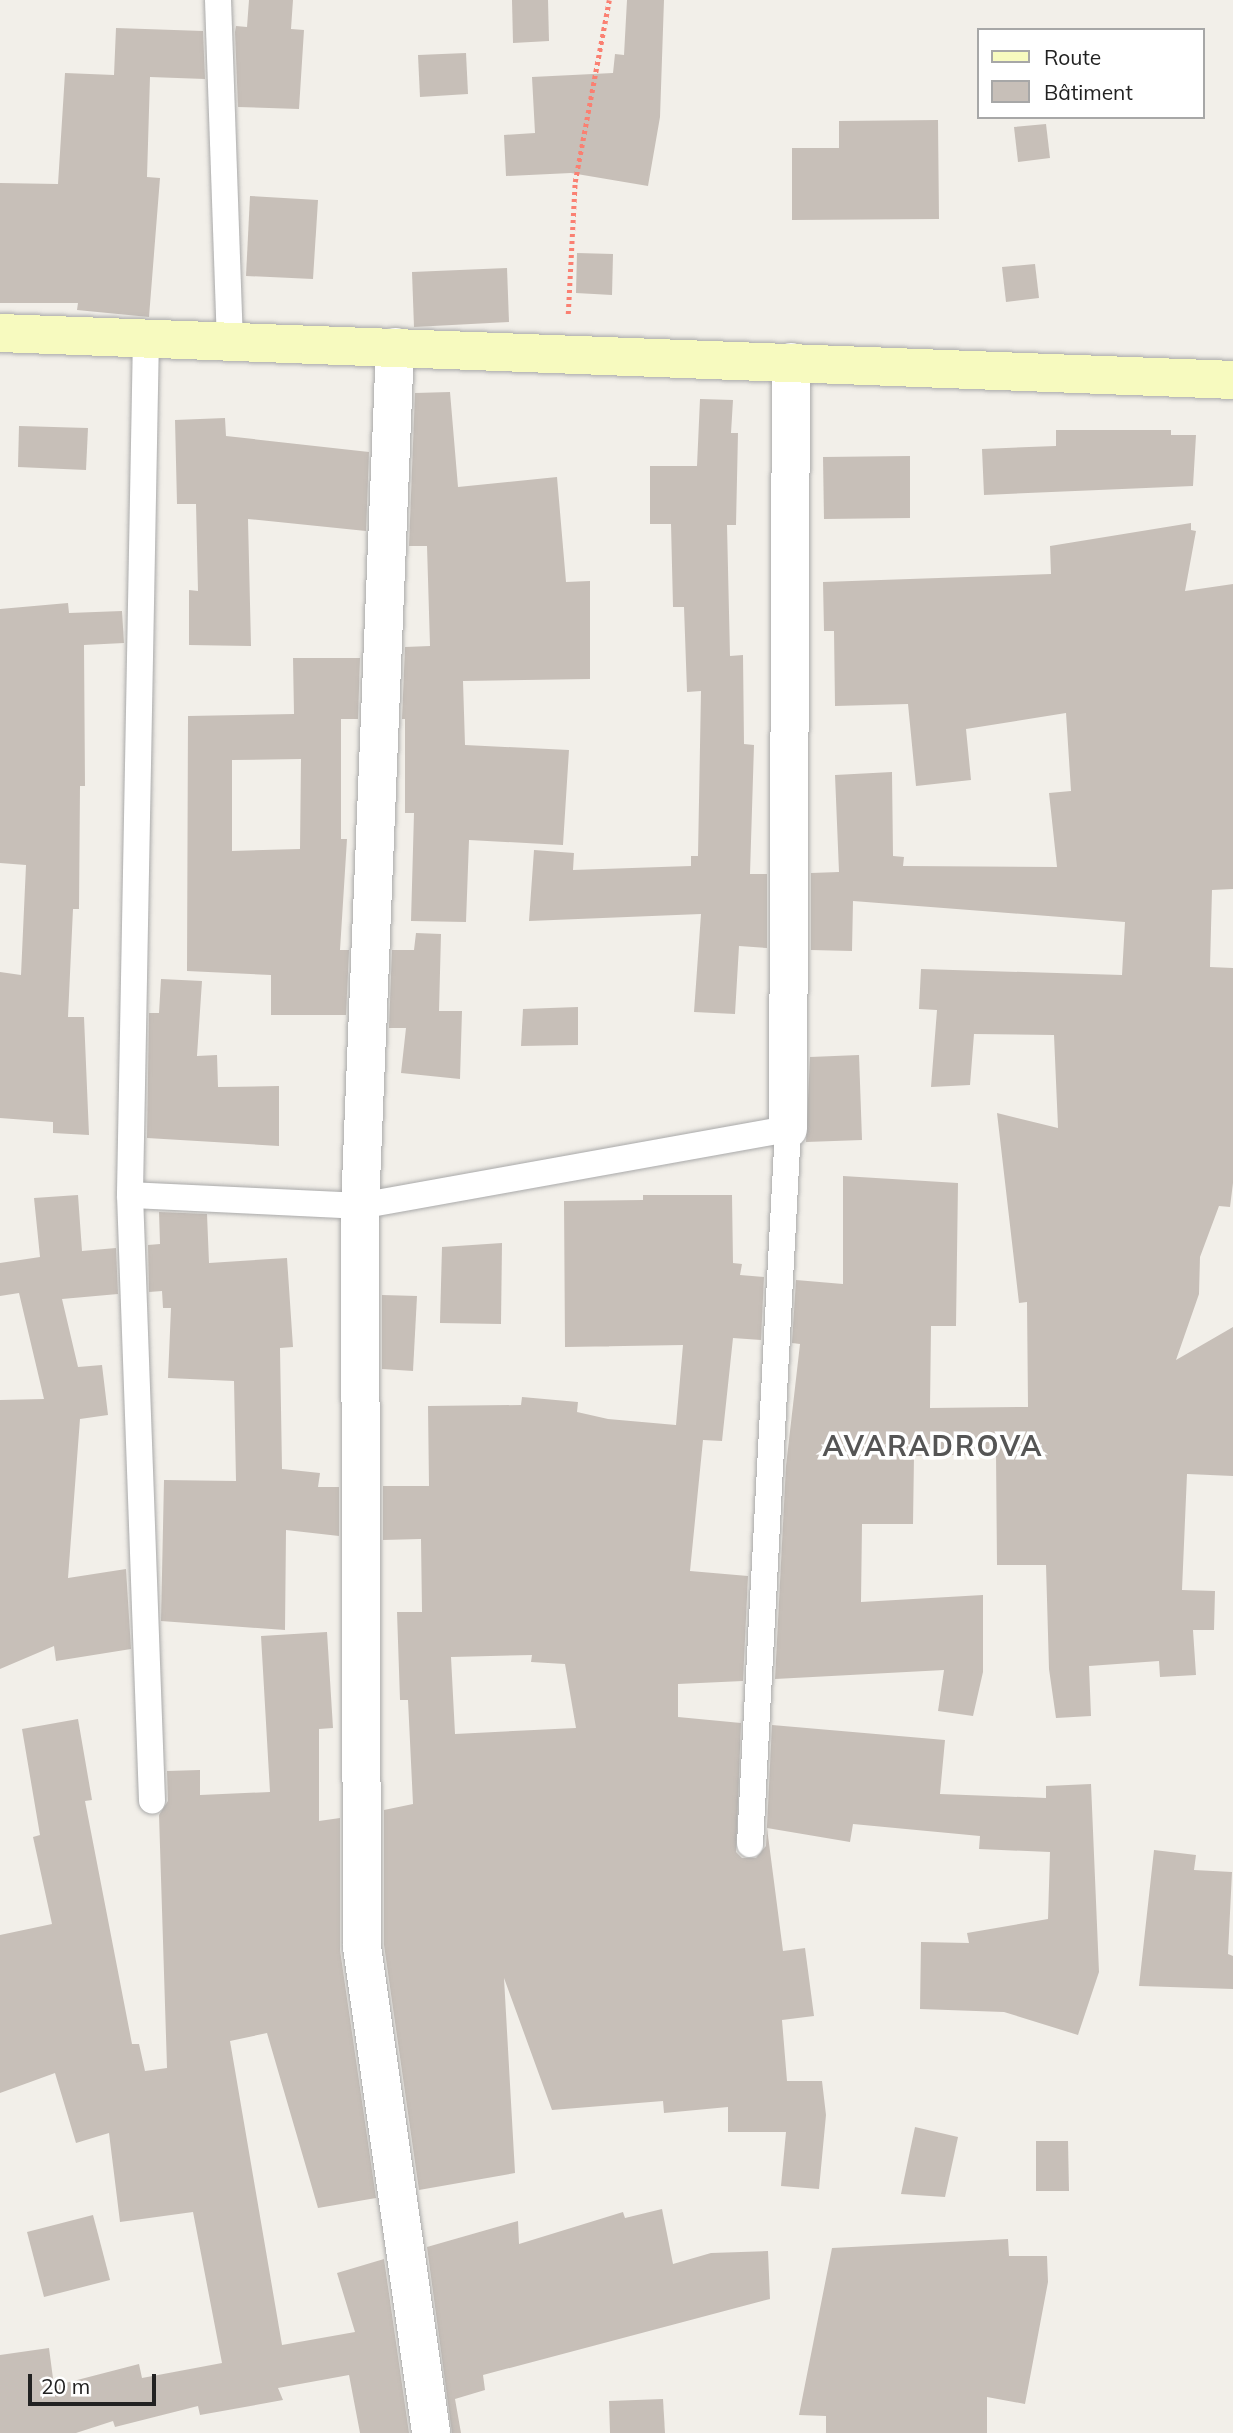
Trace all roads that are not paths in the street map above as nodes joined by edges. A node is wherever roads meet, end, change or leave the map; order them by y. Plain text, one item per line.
1 (218, 0) edge
2 (0, 333) edge
3 (146, 336) junction
4 (230, 339) junction
5 (395, 347) junction
6 (791, 362) junction
7 (1233, 380) edge
8 (788, 1129) junction
9 (130, 1195) junction
10 (360, 1206) junction
11 (152, 1801) dead end
12 (750, 1844) dead end
13 (431, 2433) edge

1 - 4 lane
2 - 3 street
3 - 4 street
3 - 9 lane
4 - 5 street
5 - 6 street
5 - 10 street
6 - 7 street
6 - 8 street
8 - 10 lane
8 - 12 lane
9 - 10 lane
9 - 11 lane
10 - 13 street

